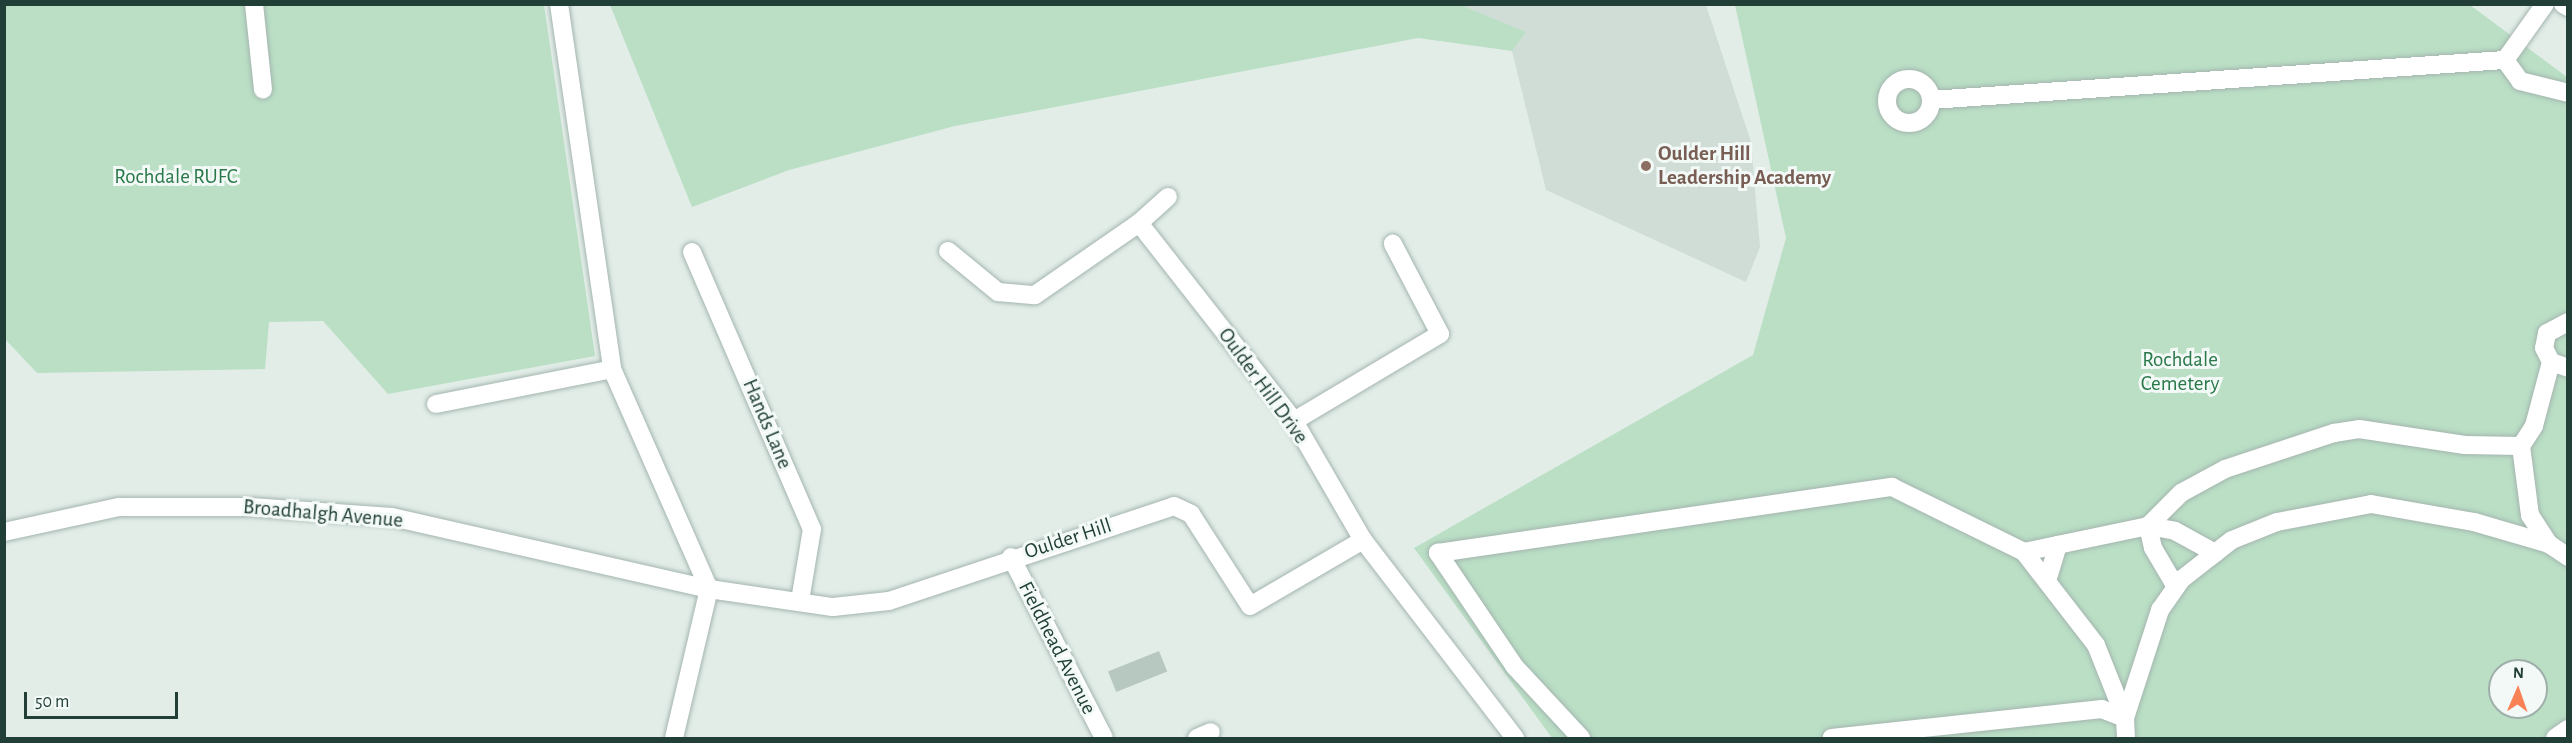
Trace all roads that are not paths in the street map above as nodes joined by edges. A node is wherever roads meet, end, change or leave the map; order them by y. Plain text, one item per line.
1 (254, 4) edge
2 (559, 4) edge
3 (2545, 4) edge
4 (2563, 4) edge
5 (2568, 7) edge
6 (2505, 60) junction
7 (263, 90) dead end
8 (2568, 93) edge
9 (1931, 100) dead end
10 (1168, 197) dead end
11 (1139, 223) junction
12 (1393, 244) dead end
13 (948, 251) dead end
14 (692, 252) dead end
15 (2568, 322) edge
16 (2559, 365) edge
17 (612, 369) junction
18 (436, 404) dead end
19 (1294, 421) junction
20 (2520, 446) junction
21 (2148, 526) junction
22 (4, 532) edge
23 (1363, 540) junction
24 (2549, 544) junction
25 (2058, 545) junction
26 (2024, 552) junction
27 (2215, 553) junction
28 (1011, 557) junction
29 (2568, 557) edge
30 (2047, 581) junction
31 (2176, 587) junction
32 (709, 589) junction
33 (800, 601) junction
34 (2125, 718) junction
35 (2568, 729) edge
36 (674, 738) edge
37 (1104, 738) edge
38 (1515, 738) edge
39 (1581, 738) edge
40 (1832, 738) edge
41 (2126, 738) edge
42 (2555, 738) edge

1 - 7 street
2 - 17 street
3 - 6 street
4 - 5 street
6 - 8 street
6 - 9 street
10 - 11 street
11 - 13 street
11 - 19 street, Oulder Hill Drive
12 - 19 street
14 - 33 street, Hands Lane
15 - 16 street
16 - 20 street
17 - 18 street
17 - 32 street
19 - 23 street, Oulder Hill Drive
20 - 21 street
20 - 24 street
21 - 25 street
21 - 27 street
21 - 31 street
22 - 32 street, Broadhalgh Avenue
23 - 28 street, Oulder Hill
23 - 38 street, Oulder Hill Drive
24 - 27 street
24 - 29 street
25 - 26 street
25 - 30 street
26 - 30 street
26 - 39 street
27 - 31 street
28 - 33 street, Oulder Hill
28 - 37 street, Fieldhead Avenue
30 - 34 street
31 - 34 street
32 - 33 street, Oulder Hill
32 - 36 street
34 - 40 street
34 - 41 street
35 - 42 street

